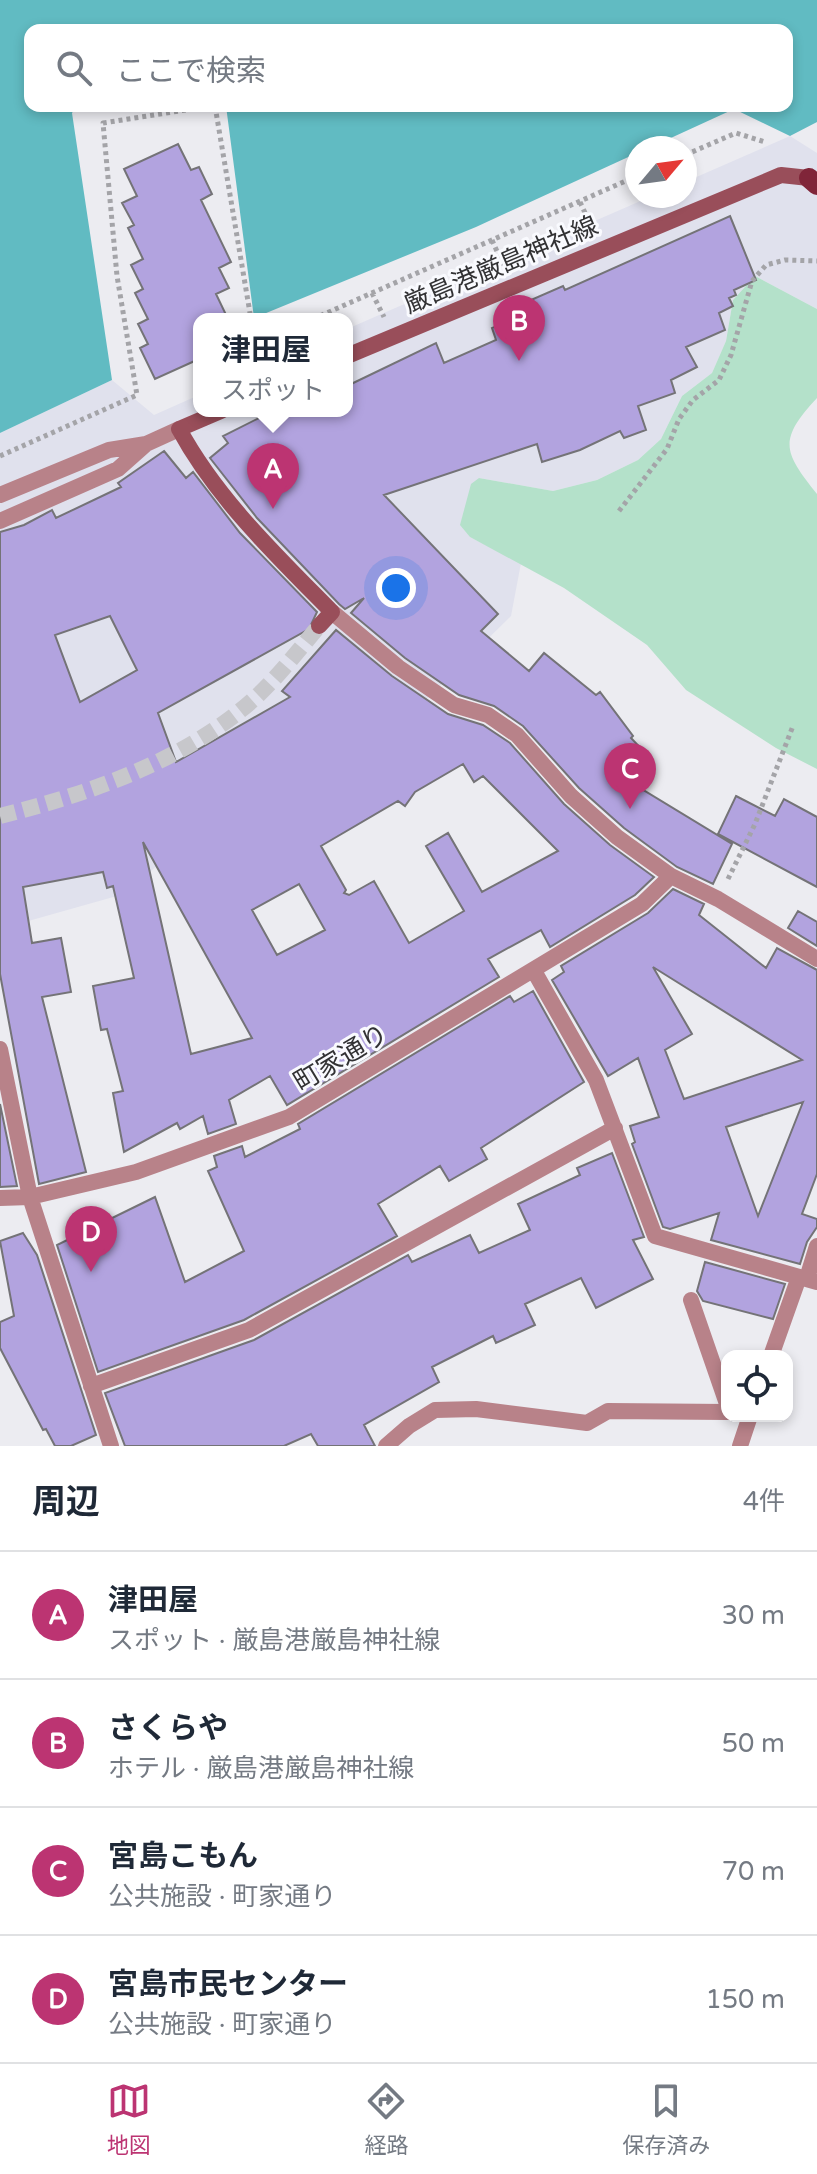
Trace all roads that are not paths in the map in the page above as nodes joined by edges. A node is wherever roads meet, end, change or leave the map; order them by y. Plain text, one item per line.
1 (813, 182) edge
2 (353, 353) edge
3 (207, 417) edge
4 (179, 429) junction
5 (146, 444) junction
6 (0, 495) edge
7 (0, 521) edge
8 (332, 612) junction
9 (319, 626) tunnel mouth
10 (671, 876) junction
11 (817, 959) edge
12 (534, 971) junction
13 (0, 1049) edge
14 (615, 1128) junction
15 (30, 1197) junction
16 (0, 1198) edge
17 (817, 1246) edge
18 (807, 1279) edge
19 (691, 1300) dead end
20 (774, 1350) edge
21 (91, 1386) junction
22 (721, 1387) edge
23 (721, 1414) edge
24 (732, 1422) edge
25 (748, 1422) edge
26 (111, 1446) edge
27 (386, 1446) edge
28 (740, 1446) edge

1 - 2 main road, 厳島港厳島神社線
3 - 4 main road
4 - 5 street
4 - 8 main road
5 - 6 street
5 - 7 street
8 - 9 main road
8 - 10 street
10 - 11 street
10 - 12 street, 町家通り
12 - 14 street
12 - 15 street, 町家通り
13 - 15 street
14 - 18 street
14 - 21 street
15 - 16 street, 町家通り
15 - 21 street
17 - 18 street
18 - 20 street
19 - 22 street
21 - 26 street
23 - 27 street
24 - 28 street
25 - 28 street

